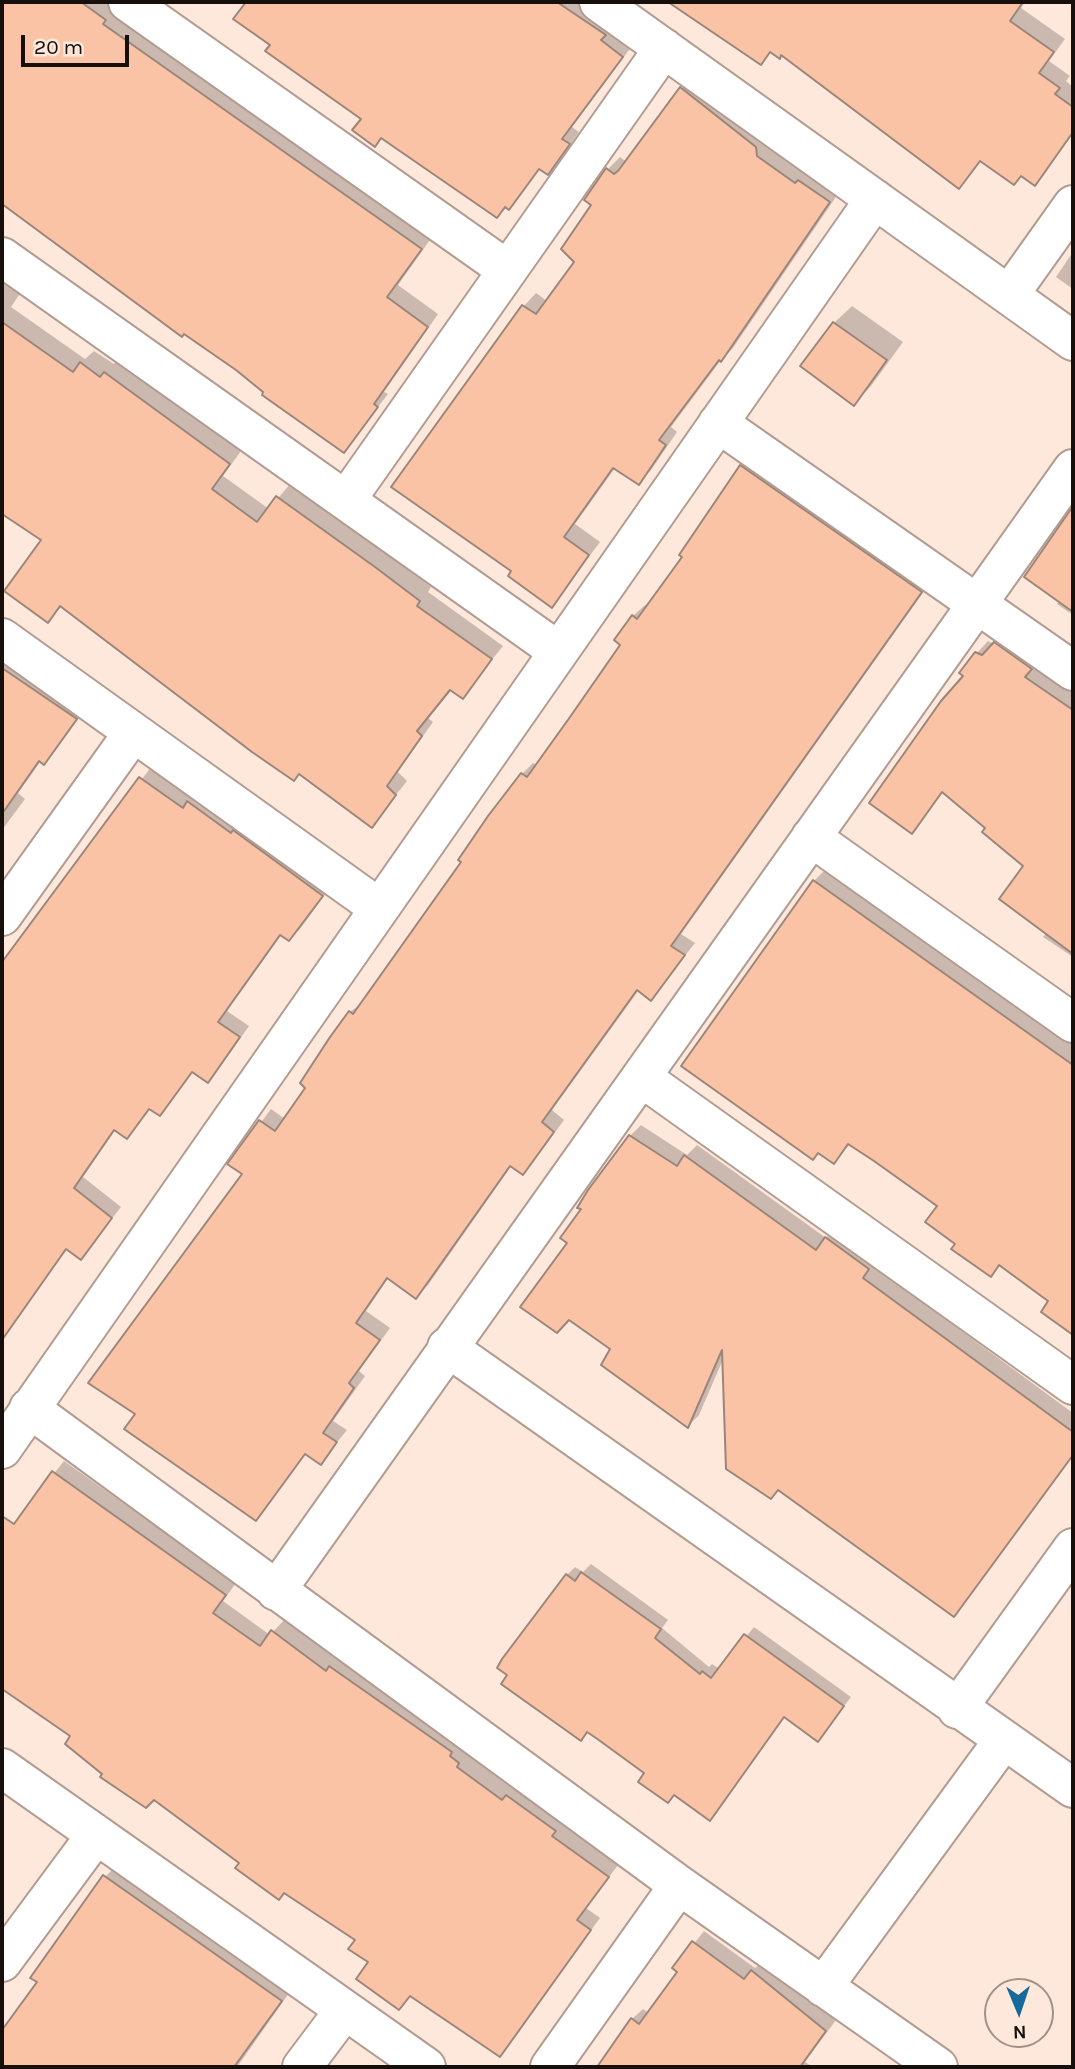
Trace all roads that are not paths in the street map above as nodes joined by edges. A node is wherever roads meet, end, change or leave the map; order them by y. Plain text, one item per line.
1 (128, 2) edge
2 (599, 2) edge
3 (664, 48) junction
4 (875, 199) junction
5 (1073, 205) edge
6 (2, 257) edge
7 (506, 269) junction
8 (1009, 295) junction
9 (1073, 341) edge
10 (718, 423) junction
11 (1073, 469) edge
12 (346, 500) junction
13 (976, 605) junction
14 (2, 638) edge
15 (558, 651) junction
16 (1073, 671) edge
17 (133, 733) junction
18 (811, 837) junction
19 (379, 908) junction
20 (2, 916) edge
21 (1073, 1023) edge
22 (641, 1077) junction
23 (447, 1347) junction
24 (1073, 1385) edge
25 (29, 1408) junction
26 (2, 1449) edge
27 (1073, 1548) edge
28 (276, 1591) junction
29 (957, 1709) junction
30 (1003, 1741) junction
31 (2, 1768) edge
32 (1073, 1788) edge
33 (96, 1835) junction
34 (679, 1885) junction
35 (2, 1962) edge
36 (823, 1987) junction
37 (344, 2011) junction
38 (931, 2065) edge
39 (302, 2067) edge
40 (426, 2067) edge
41 (550, 2067) edge

1 - 7 street
2 - 3 street
3 - 4 street
3 - 7 street
4 - 8 street
4 - 10 street
5 - 8 street
6 - 12 street
7 - 12 street
8 - 9 street
10 - 13 street
10 - 15 street
11 - 13 street
12 - 15 street
13 - 16 street
13 - 18 street
14 - 17 street
15 - 19 street
17 - 19 street
17 - 20 street
18 - 21 street
18 - 22 street
19 - 25 street
22 - 23 street
22 - 24 street
23 - 28 street
23 - 29 street
25 - 26 street
25 - 28 street
27 - 29 street
28 - 34 street
29 - 30 street
30 - 32 street
30 - 36 street
31 - 33 street
33 - 35 street
33 - 37 street
34 - 36 street
34 - 41 street
36 - 38 street
37 - 39 street
37 - 40 street

